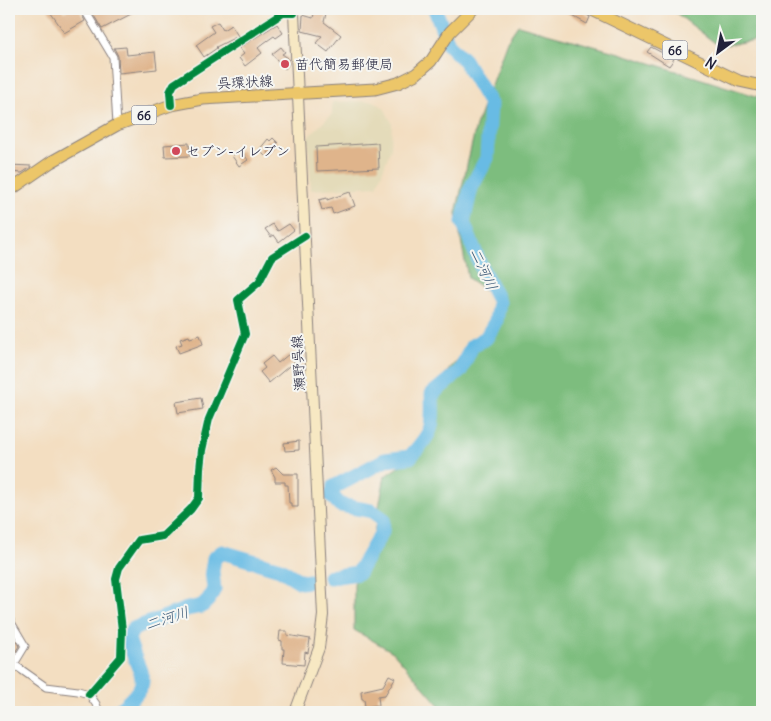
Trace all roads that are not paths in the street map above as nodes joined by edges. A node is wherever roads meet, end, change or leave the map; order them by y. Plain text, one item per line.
1 (84, 9) edge
2 (473, 9) edge
3 (590, 9) edge
4 (294, 11) edge
5 (762, 86) edge
6 (298, 94) junction
7 (171, 105) junction
8 (117, 125) junction
9 (9, 191) edge
10 (305, 236) junction
11 (9, 619) edge
12 (11, 662) edge
13 (89, 694) junction
14 (99, 712) edge
15 (295, 712) edge

1 - 8 street
2 - 6 main road, 呉環状線 / 66
3 - 5 main road, 66
4 - 6 main road, 瀬野呉線
4 - 7 street
6 - 7 main road, 呉環状線 / 66
6 - 10 main road, 瀬野呉線
7 - 8 main road, 呉環状線 / 66
8 - 9 main road, 呉環状線 / 66
10 - 13 street
10 - 15 main road, 瀬野呉線
11 - 12 street
12 - 13 street
13 - 14 street

